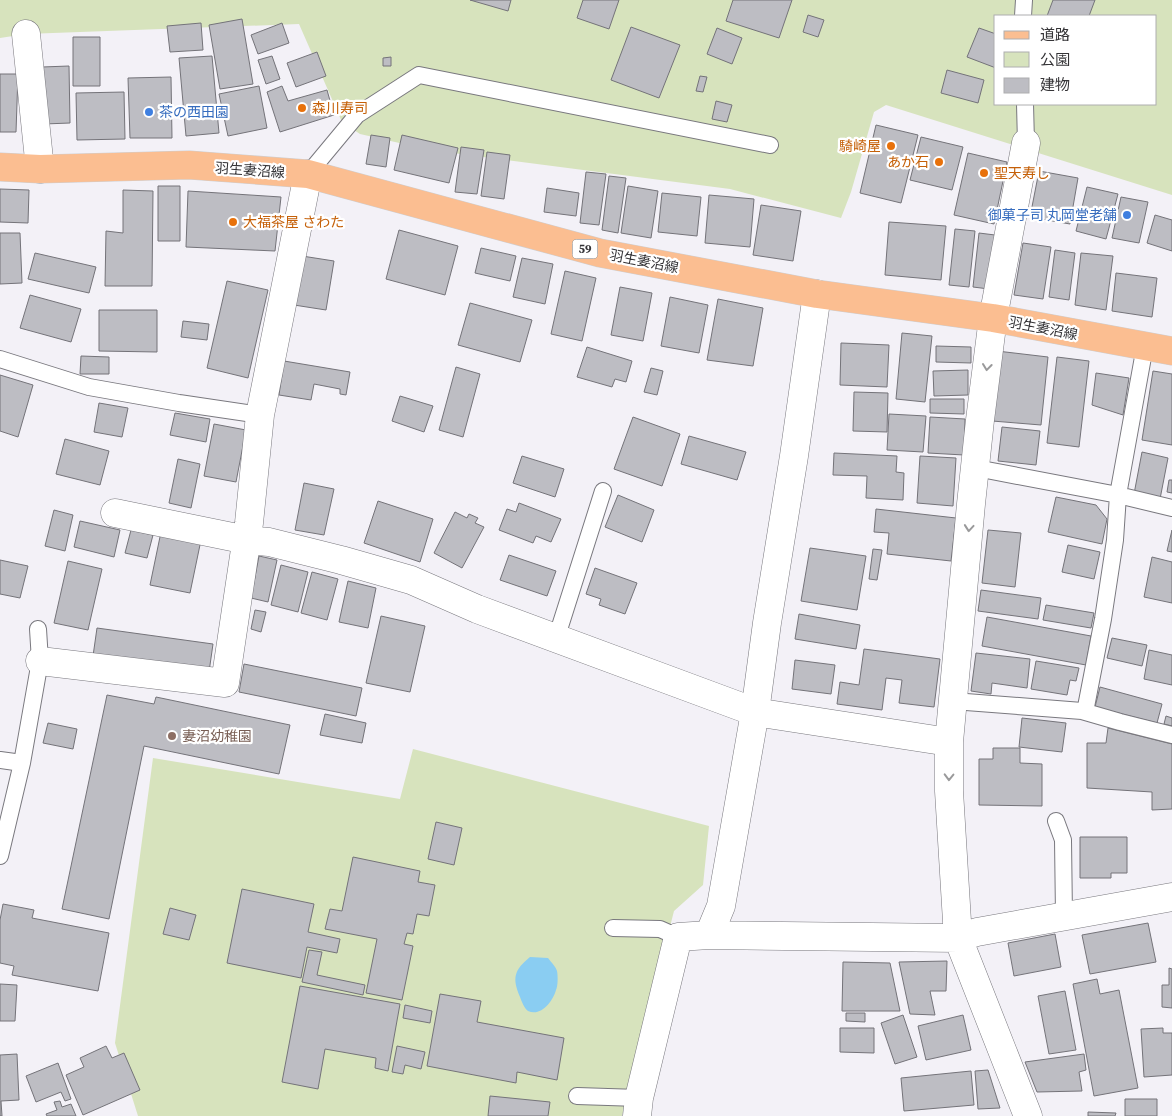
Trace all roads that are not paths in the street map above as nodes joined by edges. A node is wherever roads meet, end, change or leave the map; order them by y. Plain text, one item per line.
1 (1024, 0) edge
2 (1023, 15) edge
3 (26, 34) dead end
4 (1025, 105) edge
5 (1026, 142) joint
6 (770, 145) dead end
7 (0, 167) edge
8 (40, 169) junction
9 (308, 174) junction
10 (818, 294) junction
11 (993, 318) junction
12 (1145, 346) junction
13 (1172, 351) edge
14 (0, 358) edge
15 (260, 415) junction
16 (976, 468) junction
17 (602, 491) dead end
18 (1118, 495) junction
19 (1172, 508) edge
20 (115, 512) dead end
21 (246, 540) junction
22 (38, 629) dead end
23 (556, 638) junction
24 (40, 661) junction
25 (953, 701) junction
26 (755, 712) junction
27 (1085, 712) junction
28 (1172, 735) edge
29 (949, 742) junction
30 (0, 760) edge
31 (22, 764) junction
32 (1056, 821) dead end
33 (0, 856) edge
34 (1172, 897) edge
35 (1064, 916) junction
36 (613, 928) dead end
37 (709, 935) junction
38 (678, 937) junction
39 (958, 938) junction
40 (577, 1096) dead end
41 (638, 1107) edge
42 (1028, 1116) edge

1 - 2 lane
3 - 8 street
4 - 5 lane
5 - 11 street
6 - 9 lane
7 - 8 main road, 羽生妻沼線 / 59
8 - 9 main road, 羽生妻沼線 / 59
9 - 10 main road, 羽生妻沼線 / 59
9 - 15 street
10 - 11 main road, 羽生妻沼線 / 59
10 - 26 street
11 - 12 main road, 羽生妻沼線 / 59
11 -> 16 street
12 - 13 main road, 羽生妻沼線 / 59
12 - 18 lane
14 - 15 lane
15 - 21 street
16 - 18 lane
16 -> 25 street
17 - 23 lane
18 - 19 lane
18 - 27 lane
20 - 21 street
21 - 23 street
21 - 24 street
22 - 24 lane
23 - 26 street
24 - 31 lane
25 - 27 lane
25 - 29 street
26 - 29 street
26 - 37 street
27 - 28 lane
29 -> 39 street
30 - 31 lane
31 - 33 lane
32 - 35 lane
34 - 35 street
35 - 39 street
36 - 38 lane
37 - 38 street
37 - 39 street
38 - 41 street
39 - 42 street
40 - 41 lane

